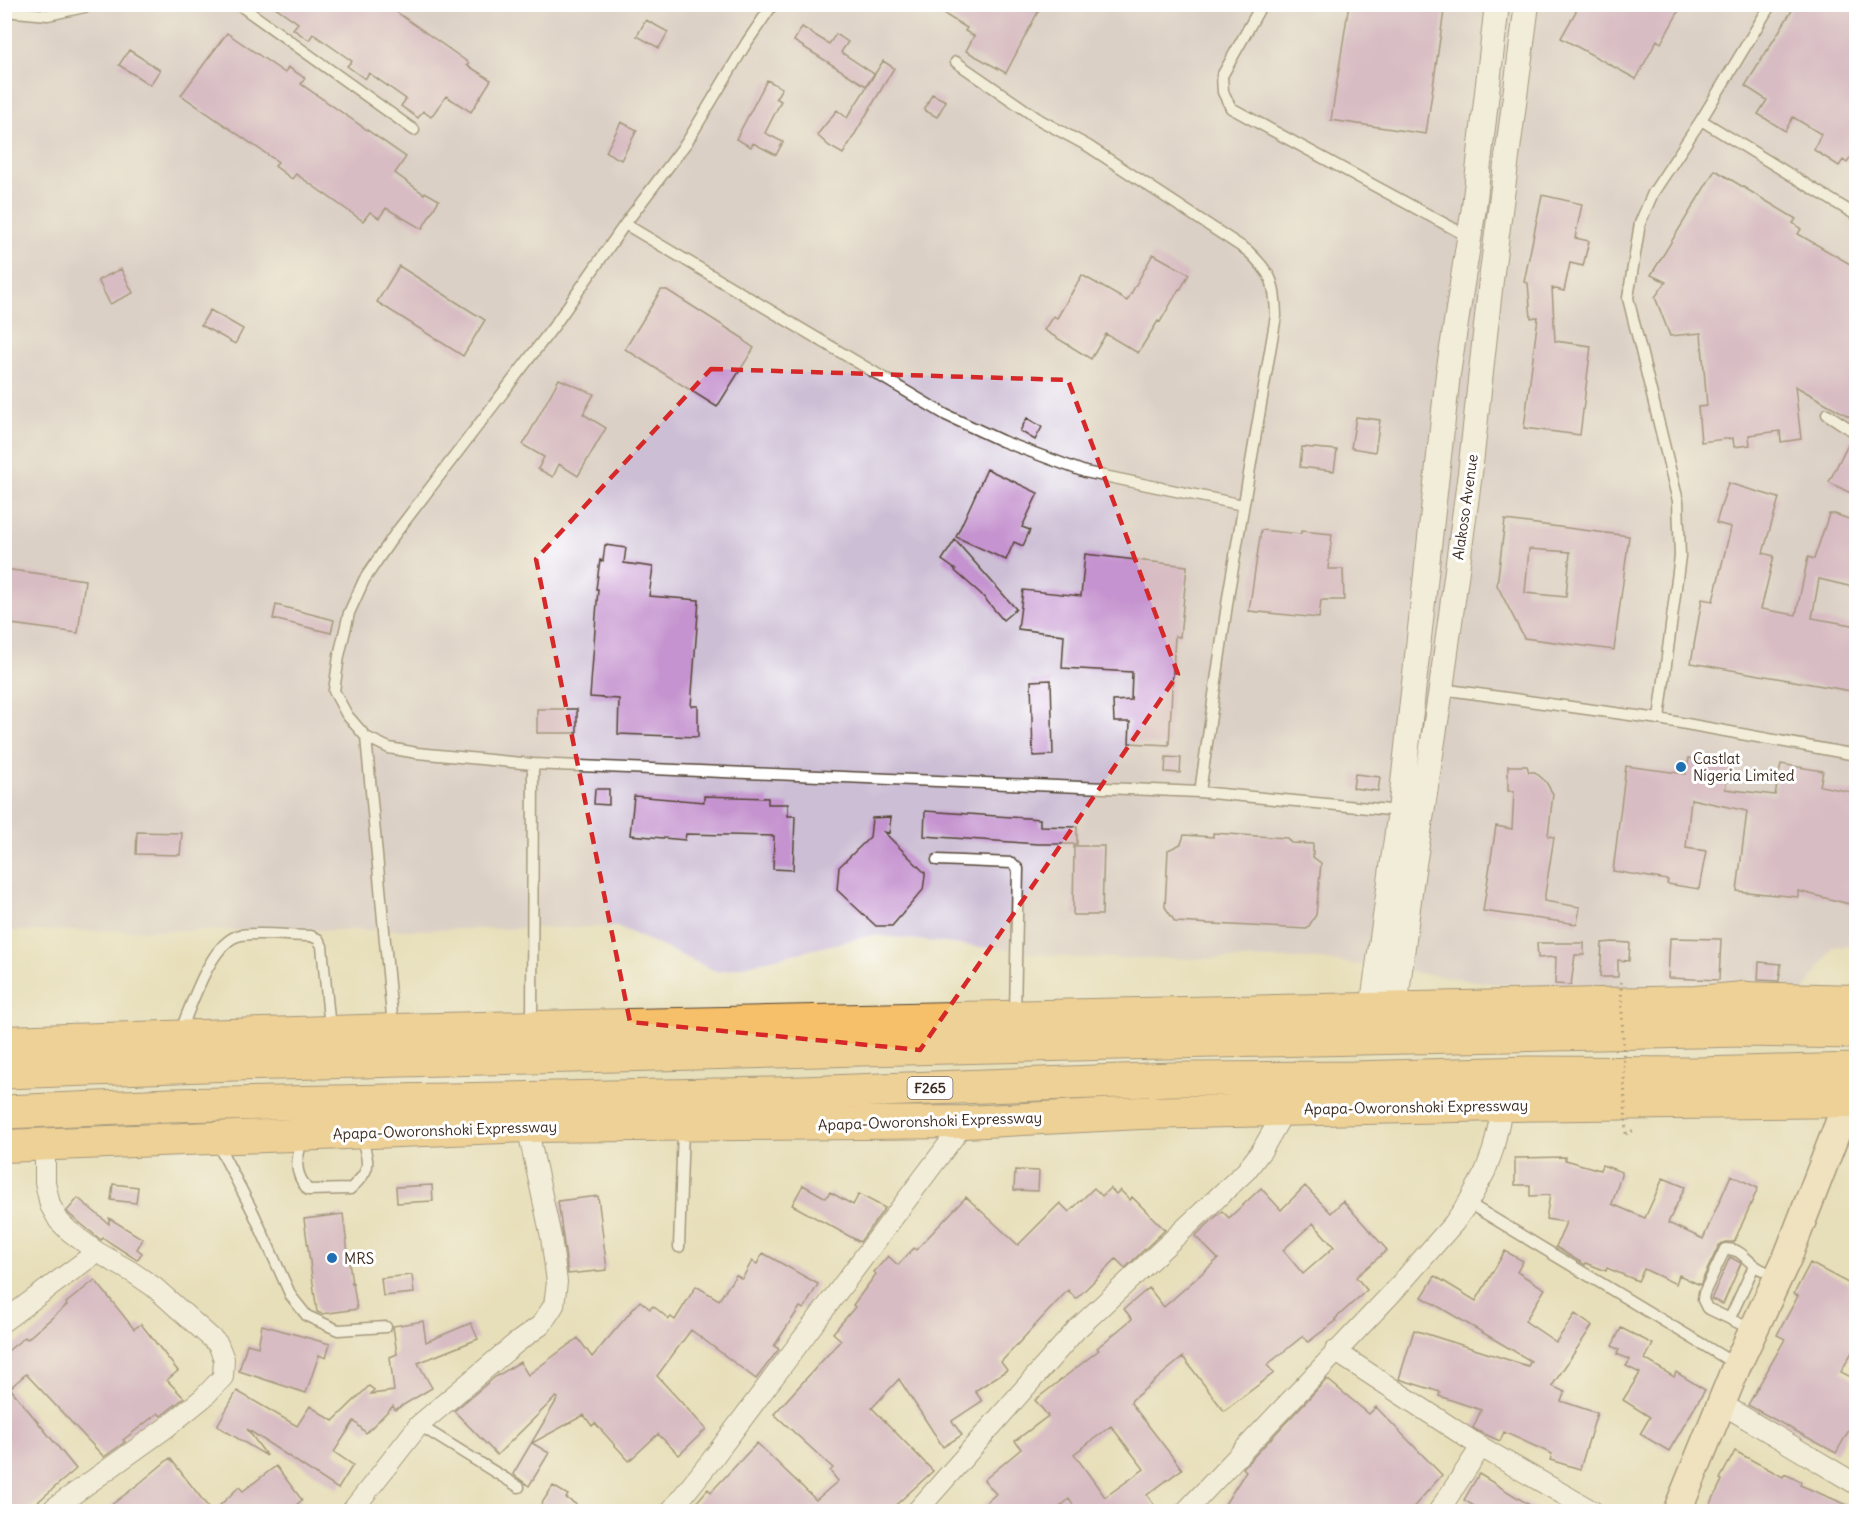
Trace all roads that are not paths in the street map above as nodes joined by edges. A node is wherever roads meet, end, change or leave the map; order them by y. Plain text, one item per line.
1 (98, 4) edge
2 (238, 4) edge
3 (773, 4) edge
4 (1262, 4) edge
5 (1497, 4) edge
6 (1527, 4) edge
7 (1771, 4) edge
8 (4, 11) edge
9 (956, 62) dead end
10 (1701, 120) junction
11 (414, 130) dead end
12 (1857, 215) edge
13 (625, 224) junction
14 (1470, 237) junction
15 (1827, 414) dead end
16 (1857, 432) edge
17 (1243, 505) junction
18 (1441, 689) junction
19 (1659, 719) junction
20 (366, 737) junction
21 (1857, 754) edge
22 (533, 764) junction
23 (1200, 792) junction
24 (1400, 811) junction
25 (937, 861) dead end
26 (1857, 1002) edge
27 (1383, 1009) junction
28 (1744, 1014) junction
29 (1015, 1017) junction
30 (532, 1027) junction
31 (393, 1030) junction
32 (330, 1032) junction
33 (1857, 1032) edge
34 (177, 1038) junction
35 (4, 1042) edge
36 (1857, 1070) edge
37 (4, 1072) edge
38 (1852, 1101) edge
39 (1503, 1105) junction
40 (1285, 1110) junction
41 (4, 1112) edge
42 (965, 1122) junction
43 (683, 1125) junction
44 (527, 1126) junction
45 (361, 1132) junction
46 (303, 1136) junction
47 (214, 1138) junction
48 (4, 1146) edge
49 (45, 1146) junction
50 (1468, 1203) junction
51 (679, 1247) dead end
52 (97, 1252) junction
53 (1766, 1272) junction
54 (4, 1321) edge
55 (1742, 1324) junction
56 (386, 1327) dead end
57 (1335, 1351) junction
58 (1737, 1365) junction
59 (1722, 1404) junction
60 (419, 1425) junction
61 (1481, 1447) junction
62 (1857, 1484) edge
63 (519, 1488) dead end
64 (54, 1508) dead end
65 (351, 1512) edge
66 (670, 1512) edge
67 (916, 1512) edge
68 (1185, 1512) edge
69 (1438, 1512) edge
70 (1594, 1512) edge
71 (1677, 1512) edge

1 - 8 lane
2 - 11 lane
3 - 13 lane
4 - 14 lane
5 - 14 street, Alakoso Avenue
6 - 18 street, Alakoso Avenue
7 - 10 lane
9 - 17 lane
10 - 12 lane
10 - 19 lane
13 - 17 lane
13 - 20 lane
14 - 24 street, Alakoso Avenue
15 - 16 lane
17 - 23 lane
18 - 19 lane
18 - 27 street, Alakoso Avenue
19 - 21 lane
20 - 22 lane
20 - 31 lane
22 - 23 lane
22 - 30 lane
23 - 24 lane
24 - 27 street, Alakoso Avenue
25 - 29 lane
26 - 28 main road
27 - 28 main road
27 - 29 main road
28 - 33 highway
28 - 37 highway
29 - 30 main road
30 - 31 main road
31 - 32 main road
32 - 34 main road
32 - 34 lane
34 - 35 main road
36 - 41 highway, Apapa-Oworonshoki Expressway / F265
38 - 39 main road, Apapa-Oworonshoki Expressway
38 - 53 main road
39 - 40 main road, Apapa-Oworonshoki Expressway
39 - 50 street
40 - 42 main road, Apapa-Oworonshoki Expressway
40 - 67 street
42 - 43 main road, Apapa-Oworonshoki Expressway
42 - 66 street
43 - 44 main road, Apapa-Oworonshoki Expressway
43 - 51 lane
44 - 45 main road, Apapa-Oworonshoki Expressway
44 - 60 street
45 - 46 main road, Apapa-Oworonshoki Expressway
45 - 46 lane
46 - 47 main road, Apapa-Oworonshoki Expressway
47 - 49 main road, Apapa-Oworonshoki Expressway
47 - 56 lane
48 - 49 main road, Apapa-Oworonshoki Expressway
49 - 52 street
50 - 57 street
50 - 58 lane
52 - 54 street
52 - 64 street
53 - 55 main road
53 - 55 lane
55 - 58 main road
57 - 61 street
57 - 68 street
58 - 59 main road
59 - 62 street
59 - 71 main road
60 - 63 lane
60 - 65 street
61 - 69 street
61 - 70 street

